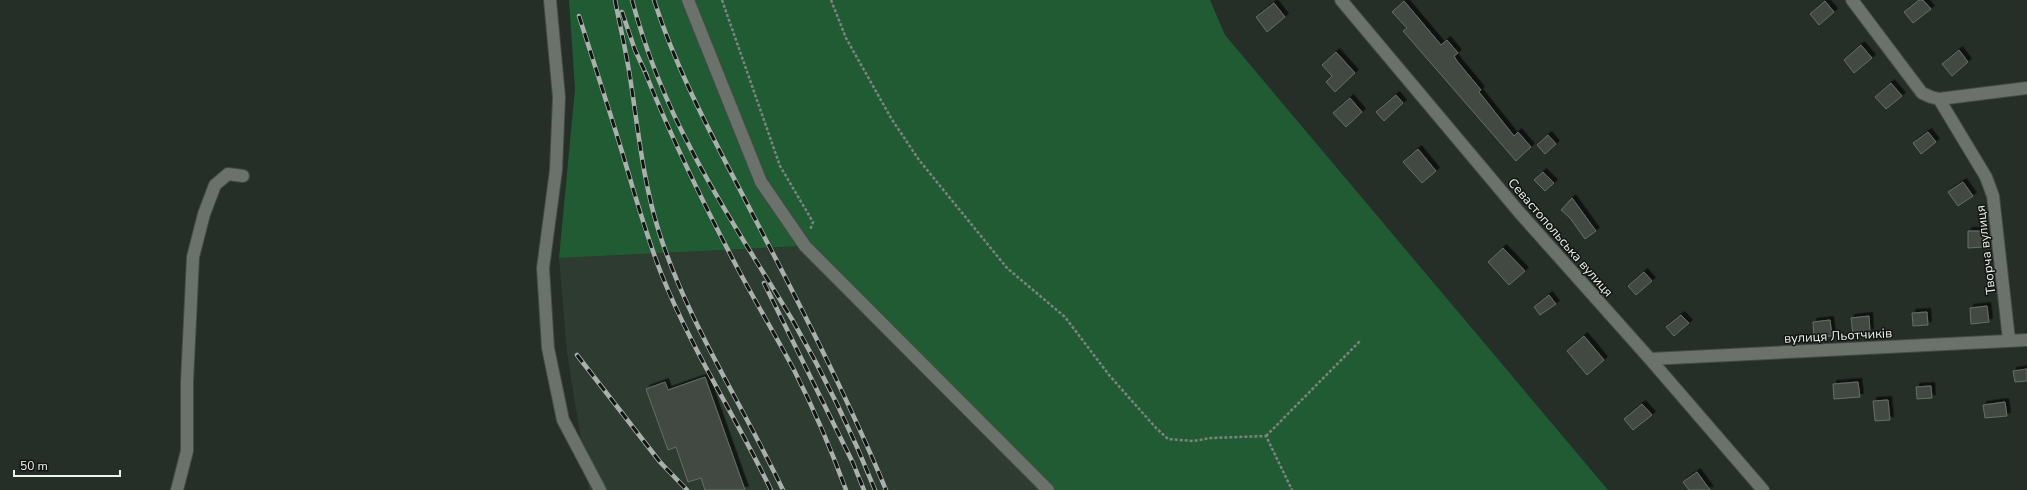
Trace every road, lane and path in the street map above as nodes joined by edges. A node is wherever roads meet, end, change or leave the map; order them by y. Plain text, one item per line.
1 (550, 0) edge
2 (688, 0) edge
3 (722, 0) edge
4 (831, 0) edge
5 (1341, 0) edge
6 (1852, 0) edge
7 (2027, 88) edge
8 (1939, 99) junction
9 (243, 176) dead end
10 (805, 246) junction
11 (1361, 340) dead end
12 (2009, 340) junction
13 (2027, 340) edge
14 (1650, 359) junction
15 (1266, 436) junction
16 (177, 490) edge
17 (600, 490) edge
18 (1048, 490) edge
19 (1292, 490) edge
20 (1762, 490) edge

1 - 17 street
2 - 10 street
3 - 10 path
4 - 15 path
5 - 14 street, Севастопольська вулиця
6 - 8 street
7 - 8 street
8 - 12 street, Творча вулиця
9 - 16 street
10 - 18 street
11 - 15 path
12 - 13 street, вулиця Льотчиків
12 - 14 street, вулиця Льотчиків
14 - 20 street, Севастопольська вулиця
15 - 19 path

